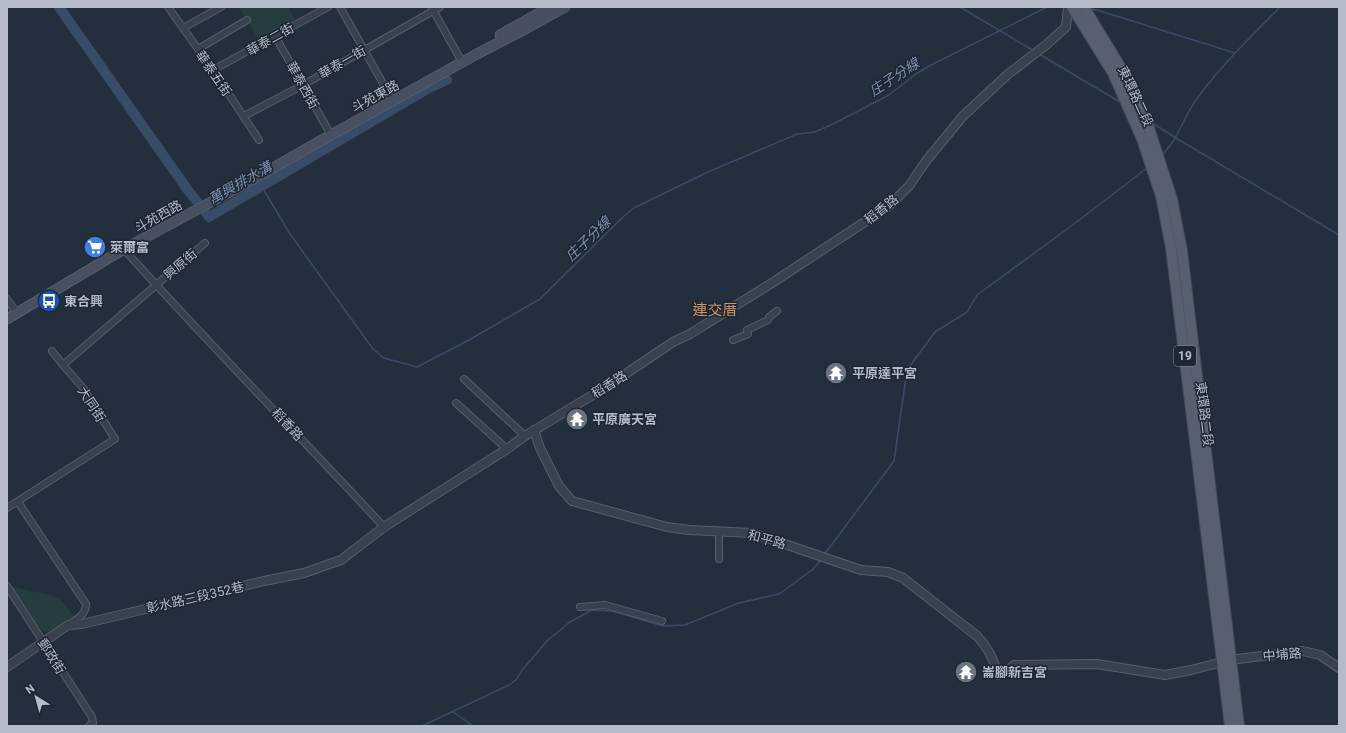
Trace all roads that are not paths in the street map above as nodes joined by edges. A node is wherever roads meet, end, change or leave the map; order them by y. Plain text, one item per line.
1 (168, 7) edge
2 (221, 7) edge
3 (328, 7) edge
4 (340, 7) edge
5 (440, 7) edge
6 (550, 7) edge
7 (565, 7) edge
8 (1068, 7) edge
9 (1072, 7) edge
10 (1084, 7) edge
11 (432, 9) edge
12 (247, 20) dead end
13 (183, 28) junction
14 (275, 36) junction
15 (198, 49) junction
16 (364, 49) junction
17 (461, 60) junction
18 (213, 70) junction
19 (303, 85) junction
20 (391, 99) junction
21 (244, 116) junction
22 (330, 132) junction
23 (259, 140) dead end
24 (196, 207) joint
25 (205, 243) dead end
26 (122, 247) junction
27 (156, 285) junction
28 (7, 299) edge
29 (13, 311) edge
30 (777, 312) dead end
31 (7, 319) edge
32 (733, 340) dead end
33 (52, 351) dead end
34 (63, 365) junction
35 (464, 379) dead end
36 (456, 403) dead end
37 (534, 430) junction
38 (525, 436) junction
39 (508, 449) junction
40 (18, 502) junction
41 (7, 508) edge
42 (384, 527) junction
43 (719, 532) junction
44 (720, 559) dead end
45 (7, 586) edge
46 (580, 607) dead end
47 (662, 621) dead end
48 (68, 625) junction
49 (43, 643) junction
50 (1226, 660) junction
51 (7, 667) edge
52 (1339, 668) edge
53 (998, 675) joint
54 (89, 726) edge
55 (1230, 726) edge
56 (1239, 726) edge

1 - 13 street, 華泰五街
2 - 13 street
3 - 14 street, 華泰二街
4 - 16 street
5 - 11 street, 華泰一街
6 - 17 main road, 斗苑東路
7 - 17 main road, 斗苑東路
8 - 37 street, 稻香路
9 - 50 main road, 東環路二段 / 19
10 - 50 main road, 東環路二段 / 19
11 - 16 street, 華泰一街
11 - 17 street
12 - 15 street
13 - 15 street, 華泰五街
14 - 18 street, 華泰二街
14 - 19 street, 華泰西街
15 - 18 street, 華泰五街
16 - 19 street, 華泰一街
16 - 20 street
17 - 20 main road, 斗苑東路
18 - 21 street, 華泰五街
19 - 21 street, 華泰一街
19 - 22 street, 華泰西街
20 - 22 main road, 斗苑東路
21 - 23 street, 華泰五街
22 - 24 main road, 斗苑東路
24 - 26 main road, 斗苑西路
25 - 27 street, 興原街
26 - 27 street, 稻香路
26 - 29 main road, 斗苑西路
27 - 34 street
27 - 42 street, 稻香路
28 - 29 street
29 - 31 main road, 斗苑西路
30 - 32 street
33 - 34 street
34 - 40 street, 大同街
35 - 38 street
36 - 39 street
37 - 38 street, 稻香路
37 - 43 street, 和平路
38 - 39 street, 稻香路
39 - 42 street, 稻香路
40 - 41 street, 大同街
40 - 48 street
42 - 48 street, 彰水路三段352巷
43 - 44 street
43 - 53 street, 和平路
45 - 49 street, 郵政街
46 - 47 street
48 - 49 street, 彰水路三段352巷
49 - 51 street, 彰水路三段352巷
49 - 54 street, 郵政街
50 - 52 street, 中埔路
50 - 53 street, 中埔路
50 - 55 main road, 東環路二段 / 19
50 - 56 main road, 東環路二段 / 19

